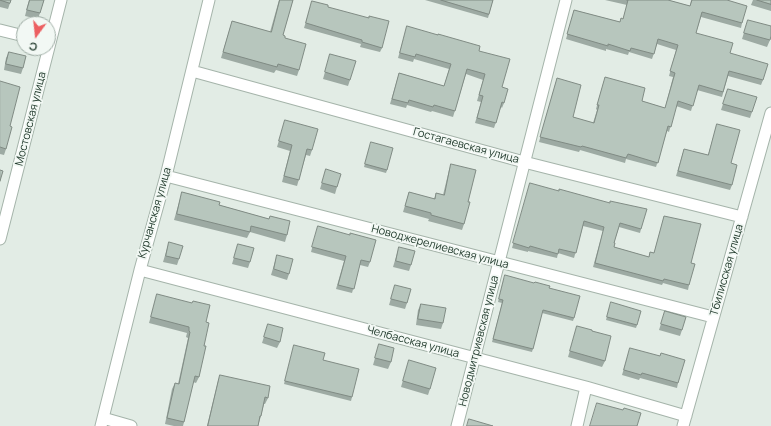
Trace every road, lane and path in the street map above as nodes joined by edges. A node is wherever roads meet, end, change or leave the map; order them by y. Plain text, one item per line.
1 (61, 0) edge
2 (209, 0) edge
3 (566, 0) edge
4 (56, 18) edge
5 (0, 30) edge
6 (16, 34) edge
7 (46, 56) edge
8 (192, 71) junction
9 (771, 113) edge
10 (524, 162) junction
11 (166, 176) junction
12 (742, 217) junction
13 (0, 239) edge
14 (498, 263) junction
15 (140, 270) junction
16 (713, 318) junction
17 (474, 358) junction
18 (586, 387) junction
19 (684, 421) edge
20 (102, 422) edge
21 (131, 426) edge
22 (457, 426) edge
23 (577, 426) edge

1 - 4 street, Мостовская улица
2 - 8 street, Курчанская улица
3 - 10 street, Новодмитриевская улица
5 - 6 street
7 - 13 street, Мостовская улица
8 - 10 street, Гостагаевская улица
8 - 11 street, Курчанская улица
9 - 12 street, Тбилисская улица
10 - 12 street, Гостагаевская улица
10 - 14 street, Новодмитриевская улица
11 - 14 street, Новоджерелиевская улица
11 - 15 street, Курчанская улица
12 - 16 street, Тбилисская улица
14 - 16 street, Новоджерелиевская улица
14 - 17 street, Новодмитриевская улица
15 - 17 street, Челбасская улица
15 - 20 street, Курчанская улица
16 - 19 street, Тбилисская улица
17 - 18 street, Челбасская улица
17 - 22 street, Новодмитриевская улица
18 - 19 street, Челбасская улица
18 - 23 street
20 - 21 street

